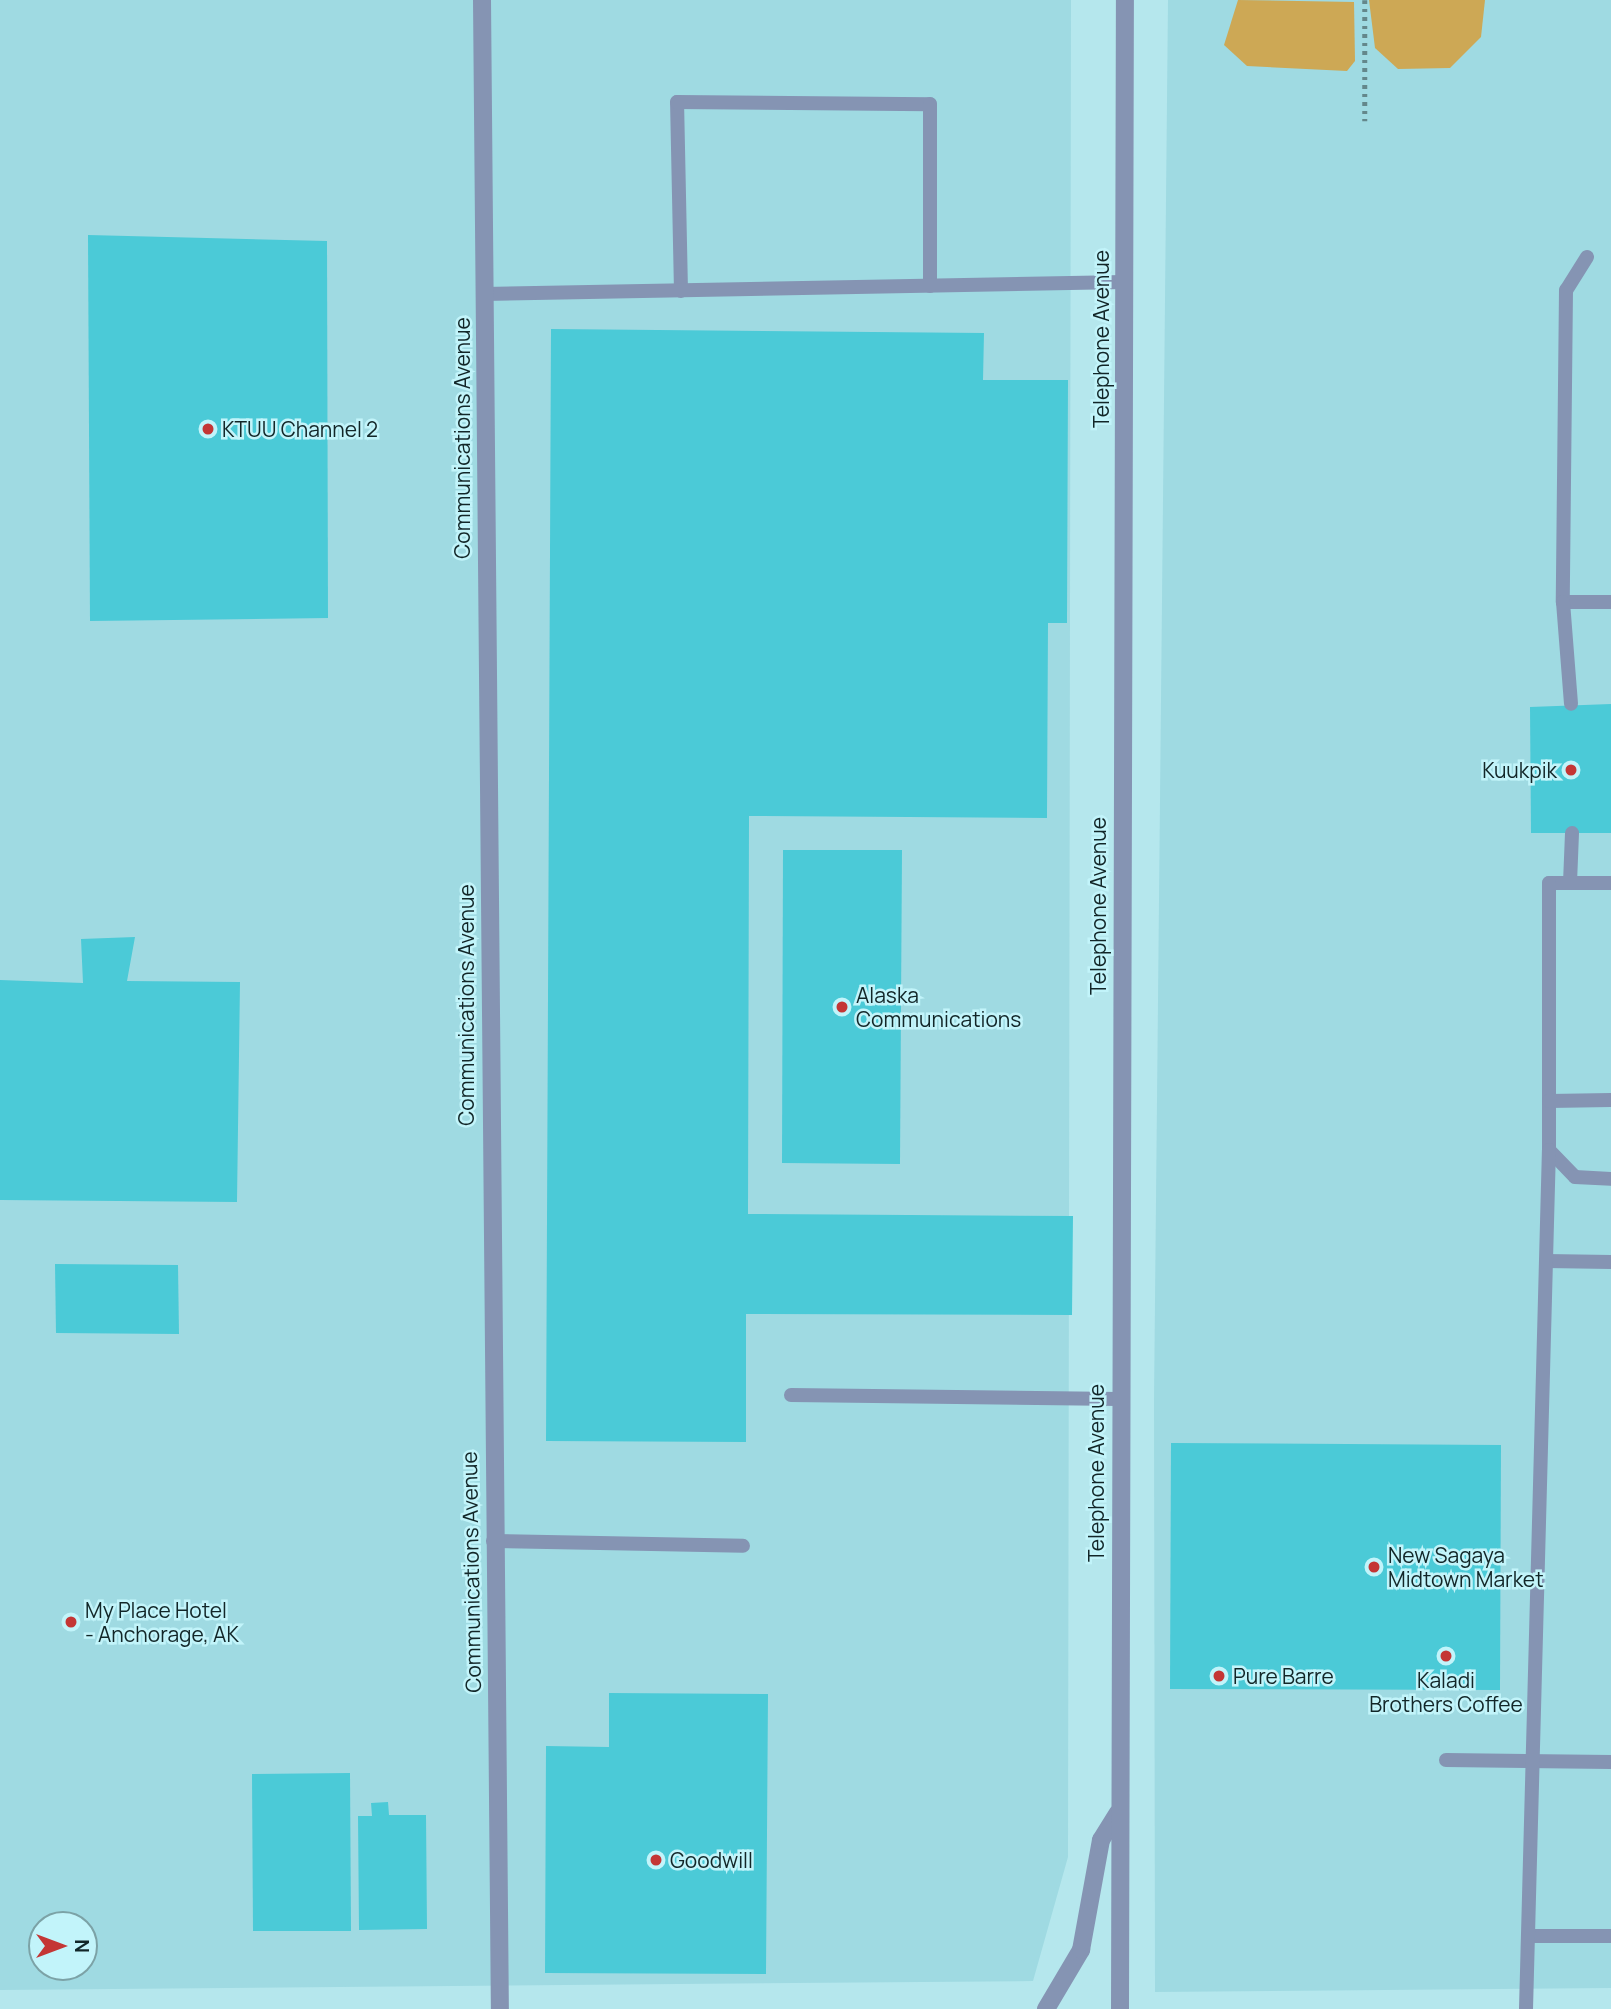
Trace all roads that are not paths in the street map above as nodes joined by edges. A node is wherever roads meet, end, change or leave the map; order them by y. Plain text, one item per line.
1 (482, 0) edge
2 (1125, 0) edge
3 (1587, 257) dead end
4 (1124, 282) junction
5 (930, 286) junction
6 (681, 290) junction
7 (484, 294) junction
8 (1563, 602) junction
9 (1611, 602) edge
10 (1571, 704) dead end
11 (1572, 833) dead end
12 (1570, 883) junction
13 (1611, 883) edge
14 (1611, 1100) edge
15 (1549, 1101) junction
16 (1549, 1150) junction
17 (1611, 1179) edge
18 (1546, 1261) junction
19 (1611, 1262) edge
20 (792, 1395) dead end
21 (1119, 1399) junction
22 (494, 1541) junction
23 (743, 1546) dead end
24 (1446, 1760) dead end
25 (1533, 1761) junction
26 (1611, 1762) edge
27 (1118, 1813) junction
28 (1528, 1936) junction
29 (1611, 1936) edge
30 (500, 2009) edge
31 (1046, 2009) edge
32 (1120, 2009) edge
33 (1526, 2009) edge

1 - 7 street, Communications Avenue
2 - 4 street, Telephone Avenue
3 - 8 lane
4 - 5 lane
4 - 21 street, Telephone Avenue
5 - 6 lane
5 - 6 lane
6 - 7 lane
7 - 22 street, Communications Avenue
8 - 9 lane
8 - 10 lane
11 - 12 lane
12 - 13 lane
12 - 15 lane
14 - 15 lane
15 - 16 lane
16 - 17 lane
16 - 18 lane
18 - 19 lane
18 - 25 lane
20 - 21 lane
21 - 27 street, Telephone Avenue
22 - 23 lane
22 - 30 street, Communications Avenue
24 - 25 lane
25 - 26 lane
25 - 28 lane
27 - 31 street
27 - 32 street, Telephone Avenue
28 - 29 lane
28 - 33 lane

